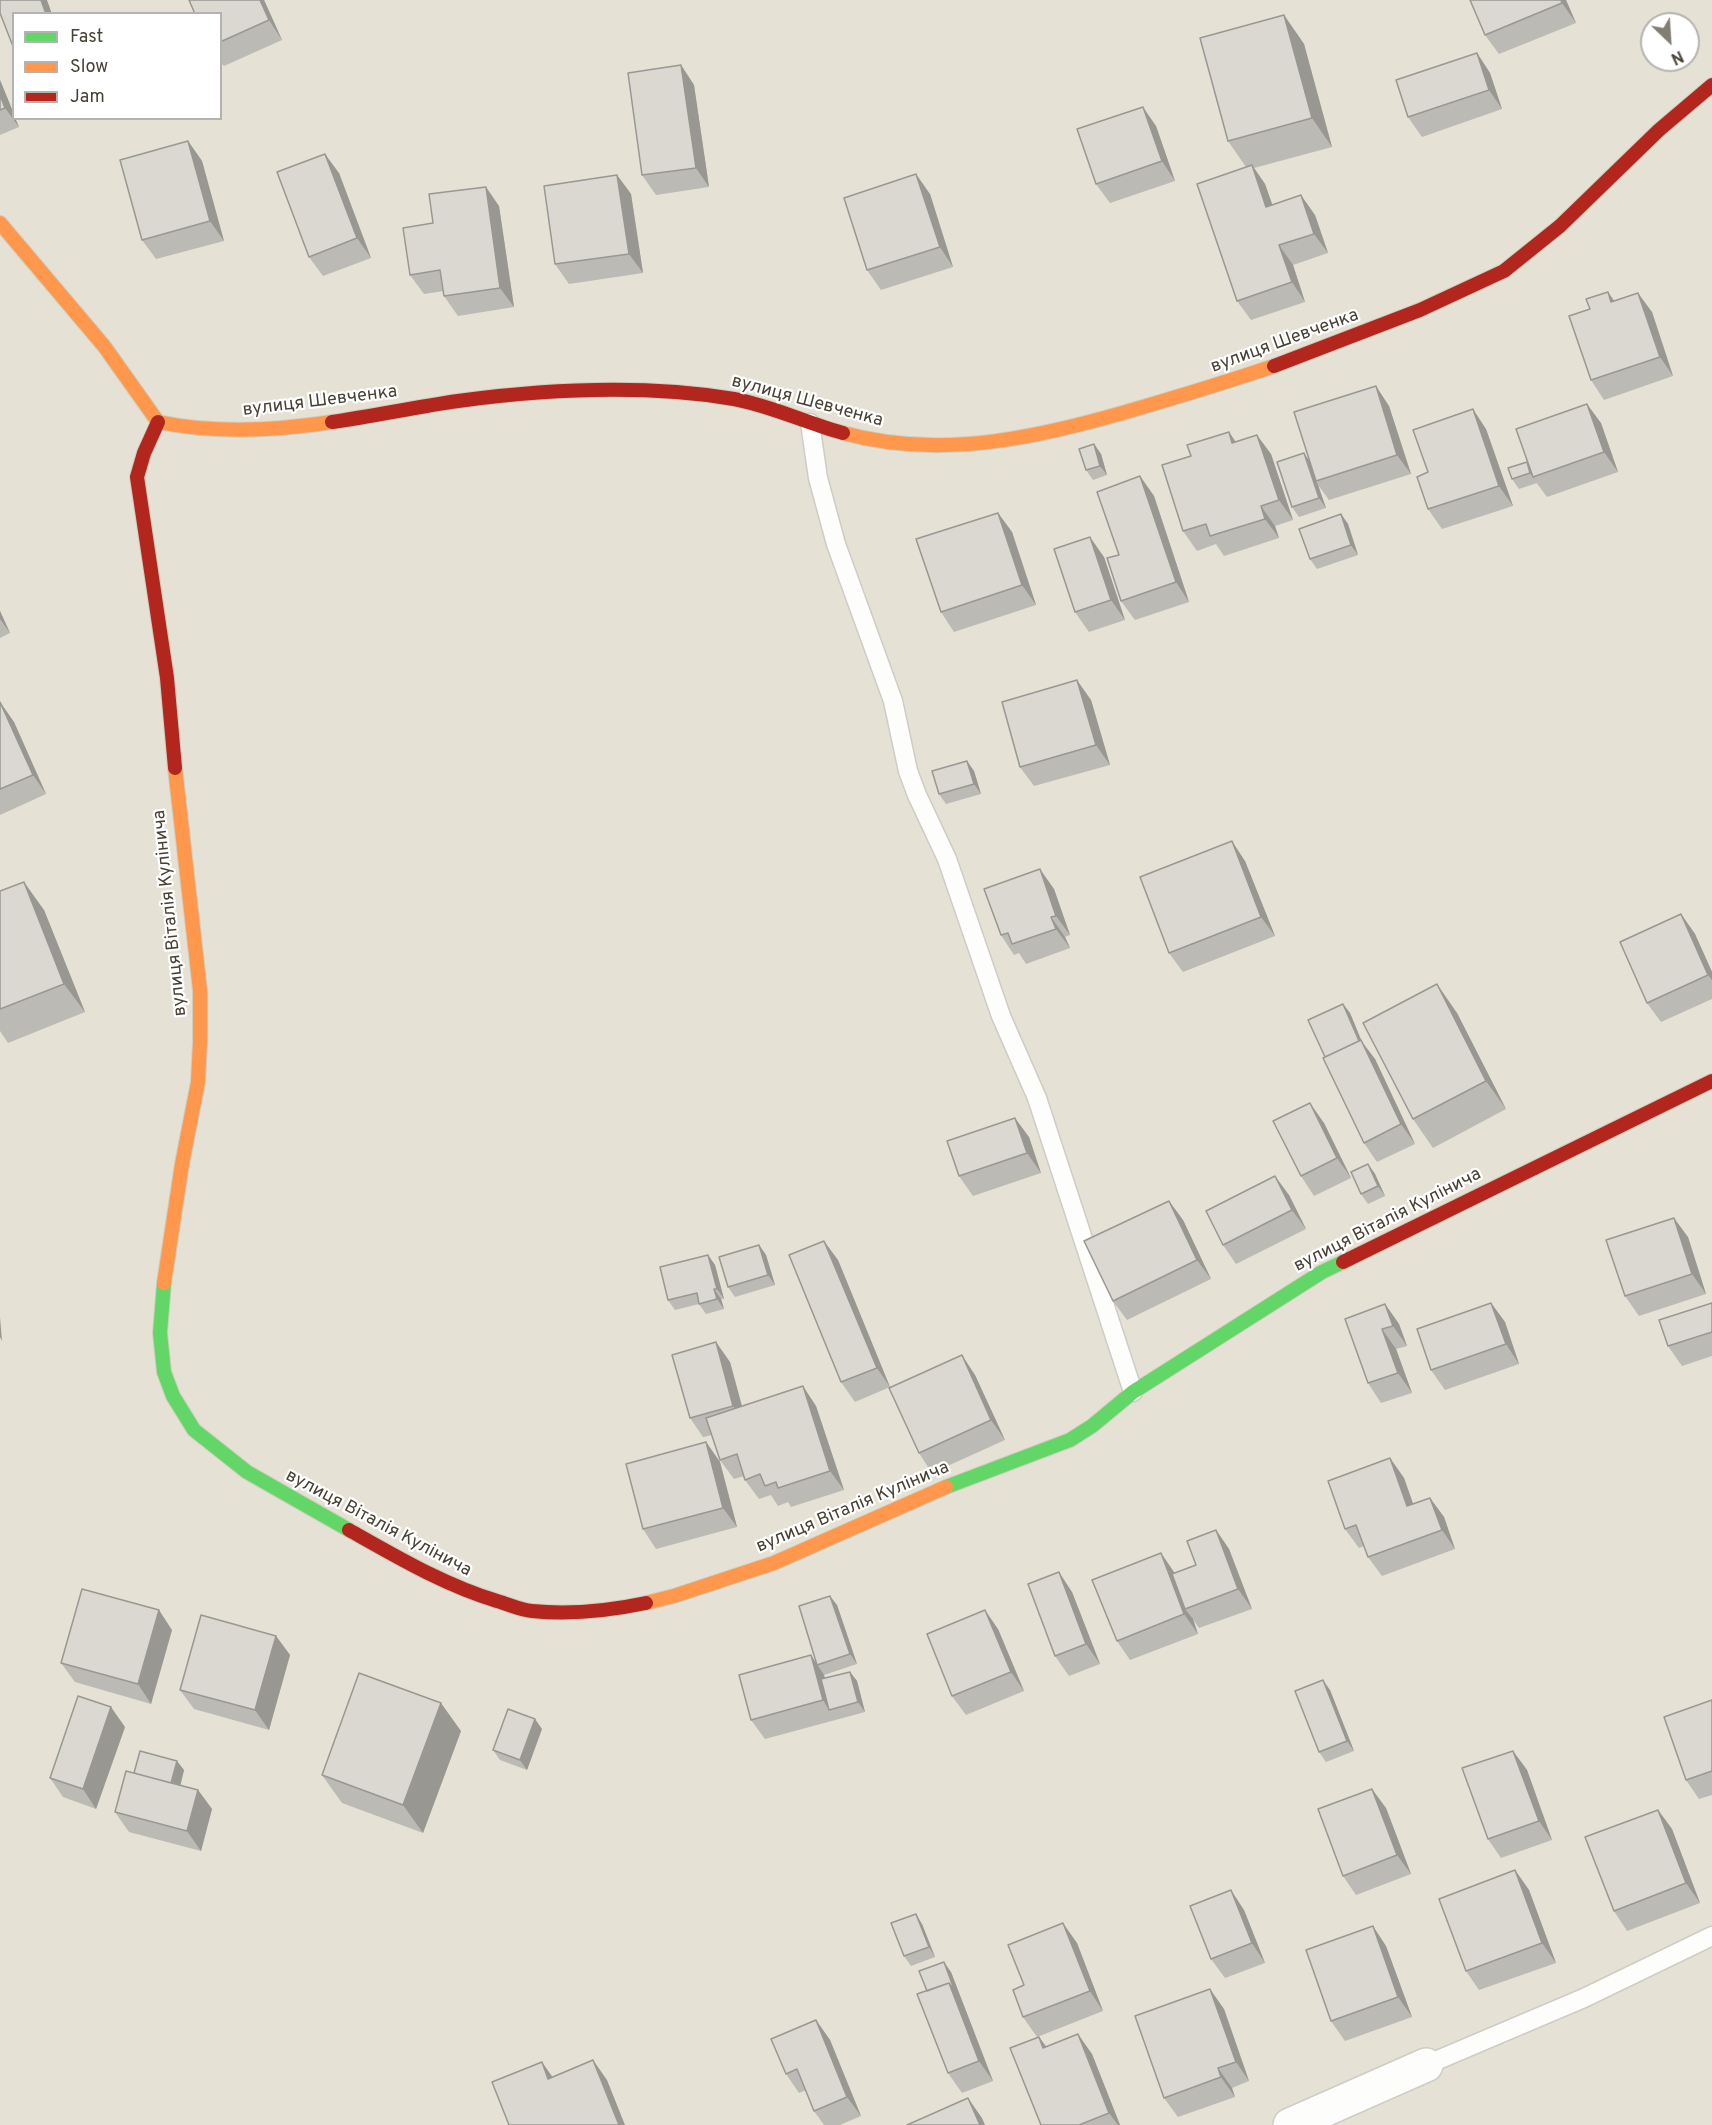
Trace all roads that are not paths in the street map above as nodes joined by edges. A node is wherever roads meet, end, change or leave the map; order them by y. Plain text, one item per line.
1 (1712, 85) edge
2 (0, 223) edge
3 (158, 422) junction
4 (810, 423) junction
5 (1712, 1081) edge
6 (1132, 1392) junction
7 (1712, 1936) edge
8 (1426, 2066) joint
9 (1290, 2125) edge

1 - 4 street, вулиця Шевченка
2 - 3 street
3 - 4 street, вулиця Шевченка
3 - 6 street, вулиця Віталія Кулінича
4 - 6 lane
5 - 6 street, вулиця Віталія Кулінича
7 - 8 lane
8 - 9 street

